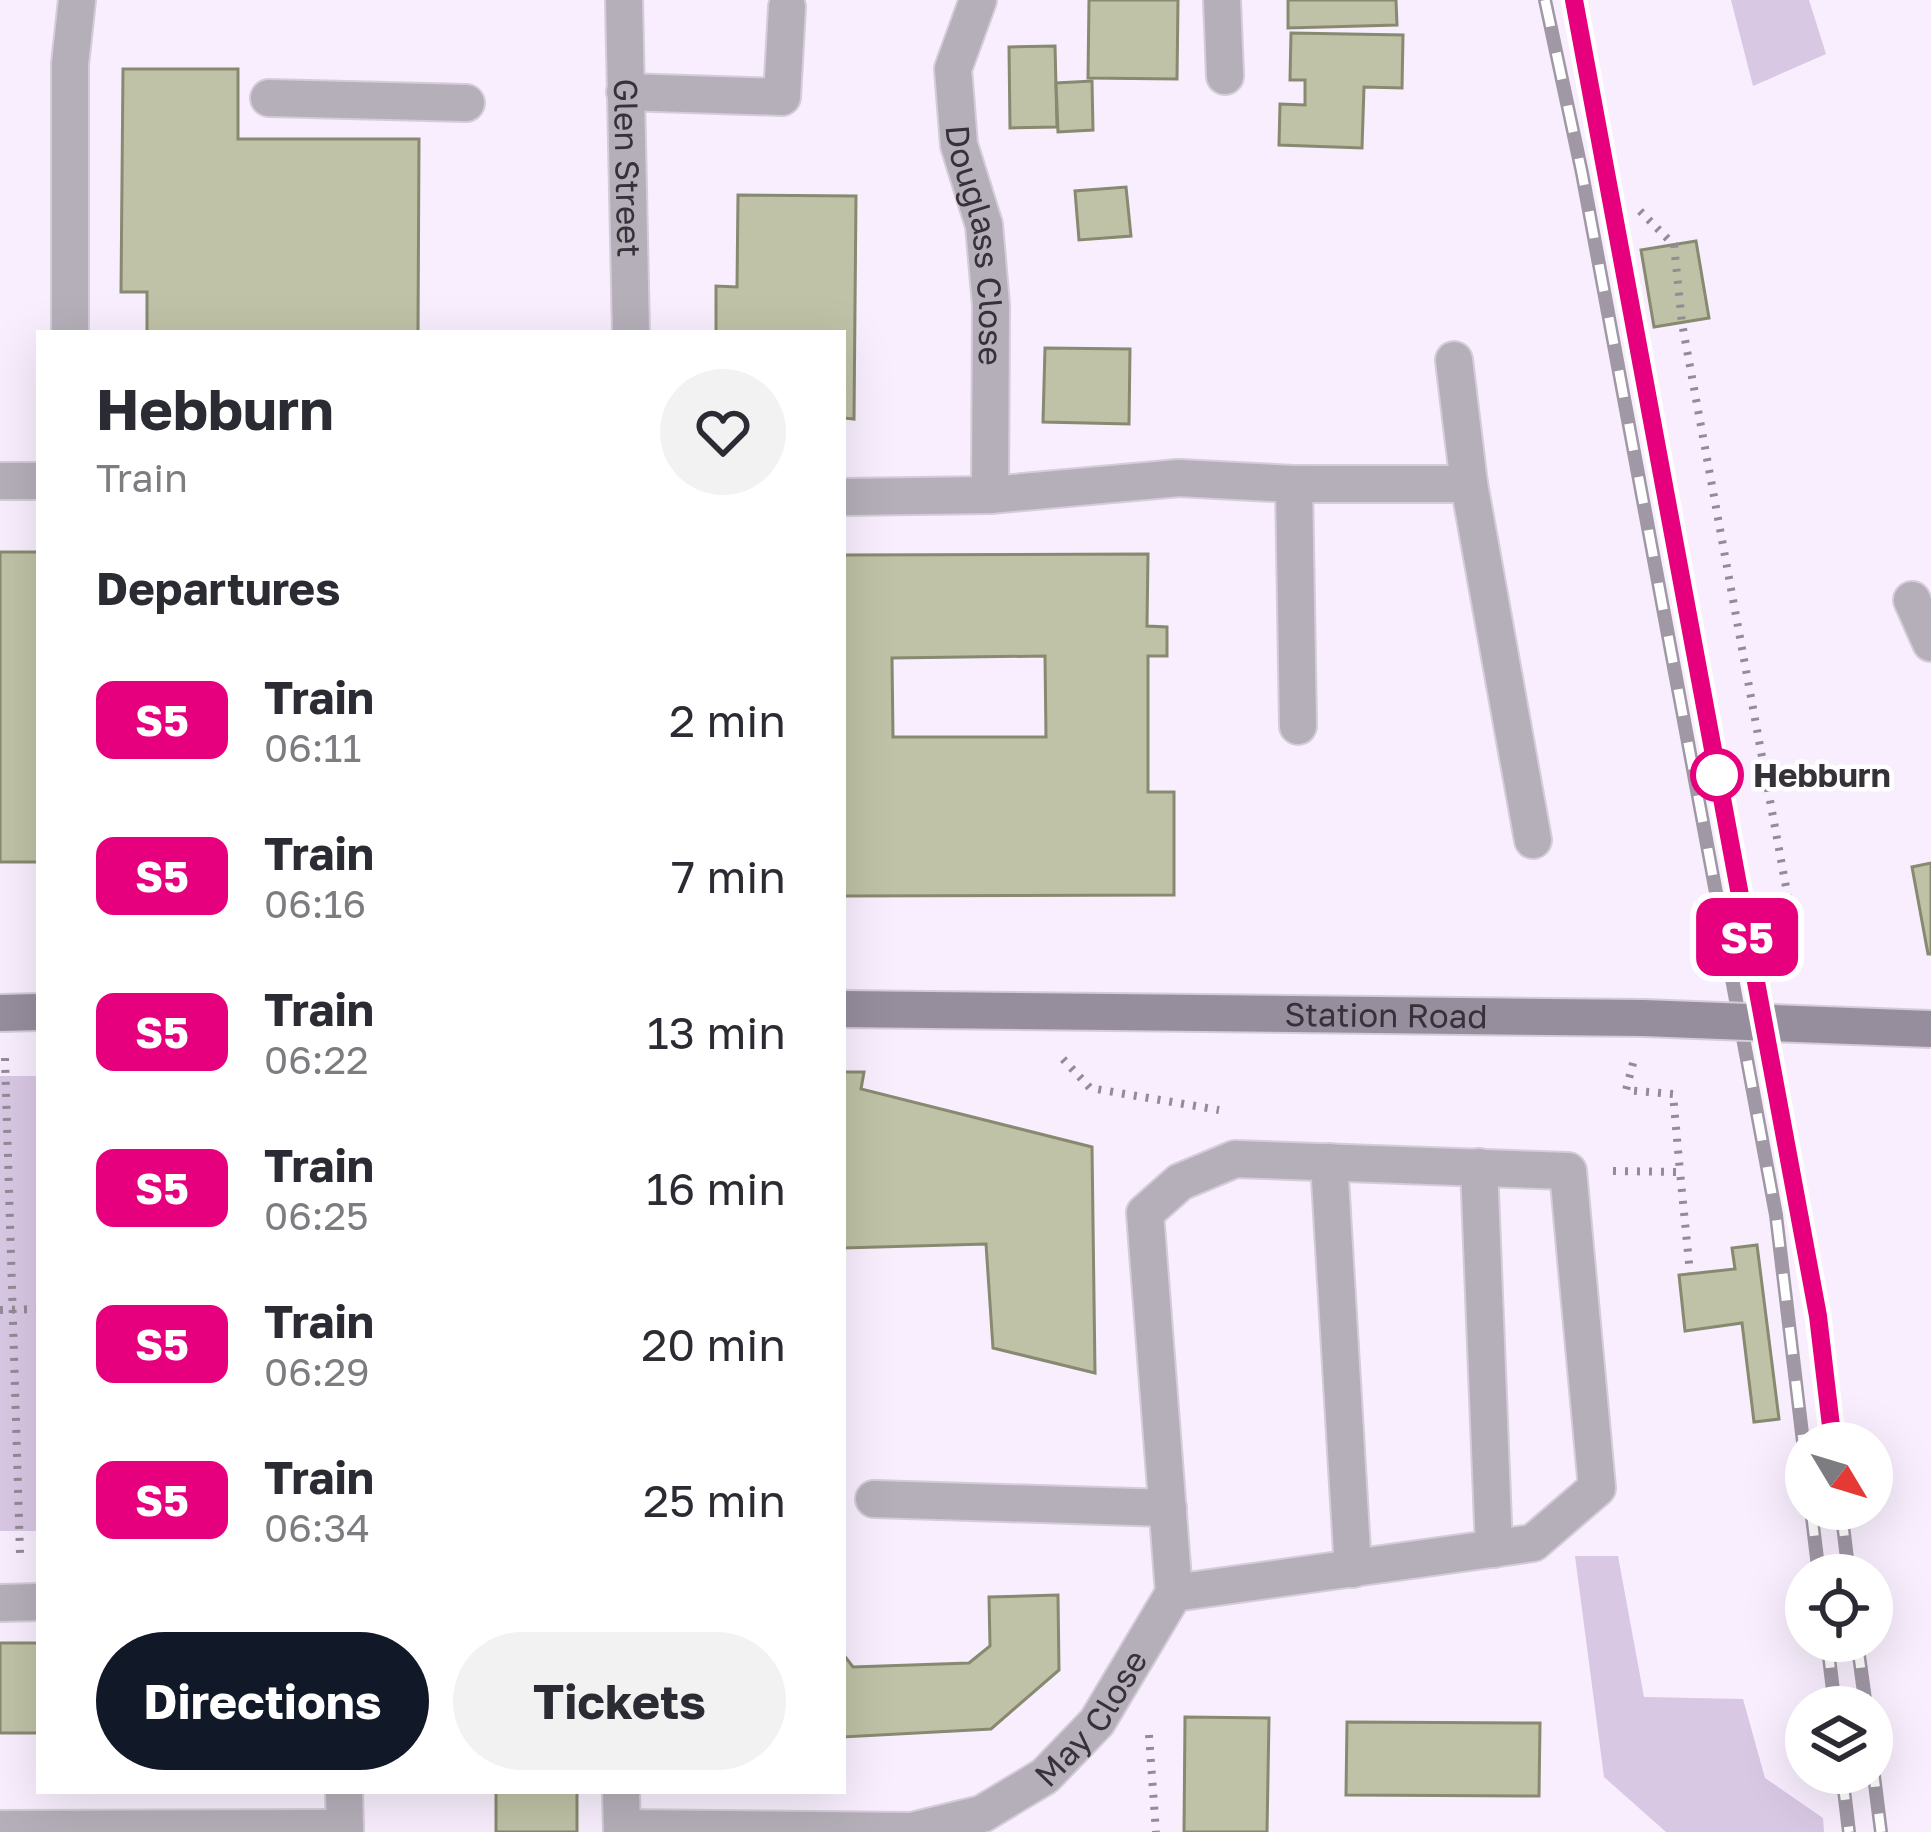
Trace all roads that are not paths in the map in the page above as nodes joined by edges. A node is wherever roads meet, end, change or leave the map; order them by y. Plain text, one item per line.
1 (77, 0) edge
2 (624, 0) edge
3 (978, 0) edge
4 (1222, 0) edge
5 (787, 7) dead end
6 (1225, 76) dead end
7 (625, 92) junction
8 (269, 98) dead end
9 (466, 104) dead end
10 (70, 330) edge
11 (631, 330) edge
12 (1454, 360) dead end
13 (0, 481) edge
14 (36, 481) edge
15 (1294, 484) junction
16 (1469, 484) junction
17 (990, 495) junction
18 (846, 497) edge
19 (1912, 600) dead end
20 (1931, 643) edge
21 (1298, 726) dead end
22 (1533, 840) dead end
23 (846, 1009) edge
24 (1931, 1029) edge
25 (1330, 1162) junction
26 (1479, 1167) junction
27 (874, 1499) dead end
28 (1168, 1508) junction
29 (1494, 1549) junction
30 (1353, 1569) junction
31 (1174, 1594) junction
32 (344, 1794) edge
33 (621, 1794) edge
34 (0, 1829) edge
35 (345, 1830) edge
36 (622, 1830) edge

1 - 10 street
2 - 7 street, Glen Street
3 - 17 street, Douglass Close
4 - 6 street
5 - 7 street
7 - 11 street, Glen Street
8 - 9 street
12 - 16 street
13 - 14 street
15 - 16 street
15 - 17 street
15 - 21 street
16 - 22 street
17 - 18 street
19 - 20 street
23 - 24 main road, Station Road, bridge
25 - 26 street
25 - 28 street
25 - 30 street
26 - 29 street
26 - 29 street
27 - 28 street
28 - 31 street
29 - 30 street
30 - 31 street
31 - 36 street, May Close
32 - 35 street
33 - 36 street
34 - 35 street

